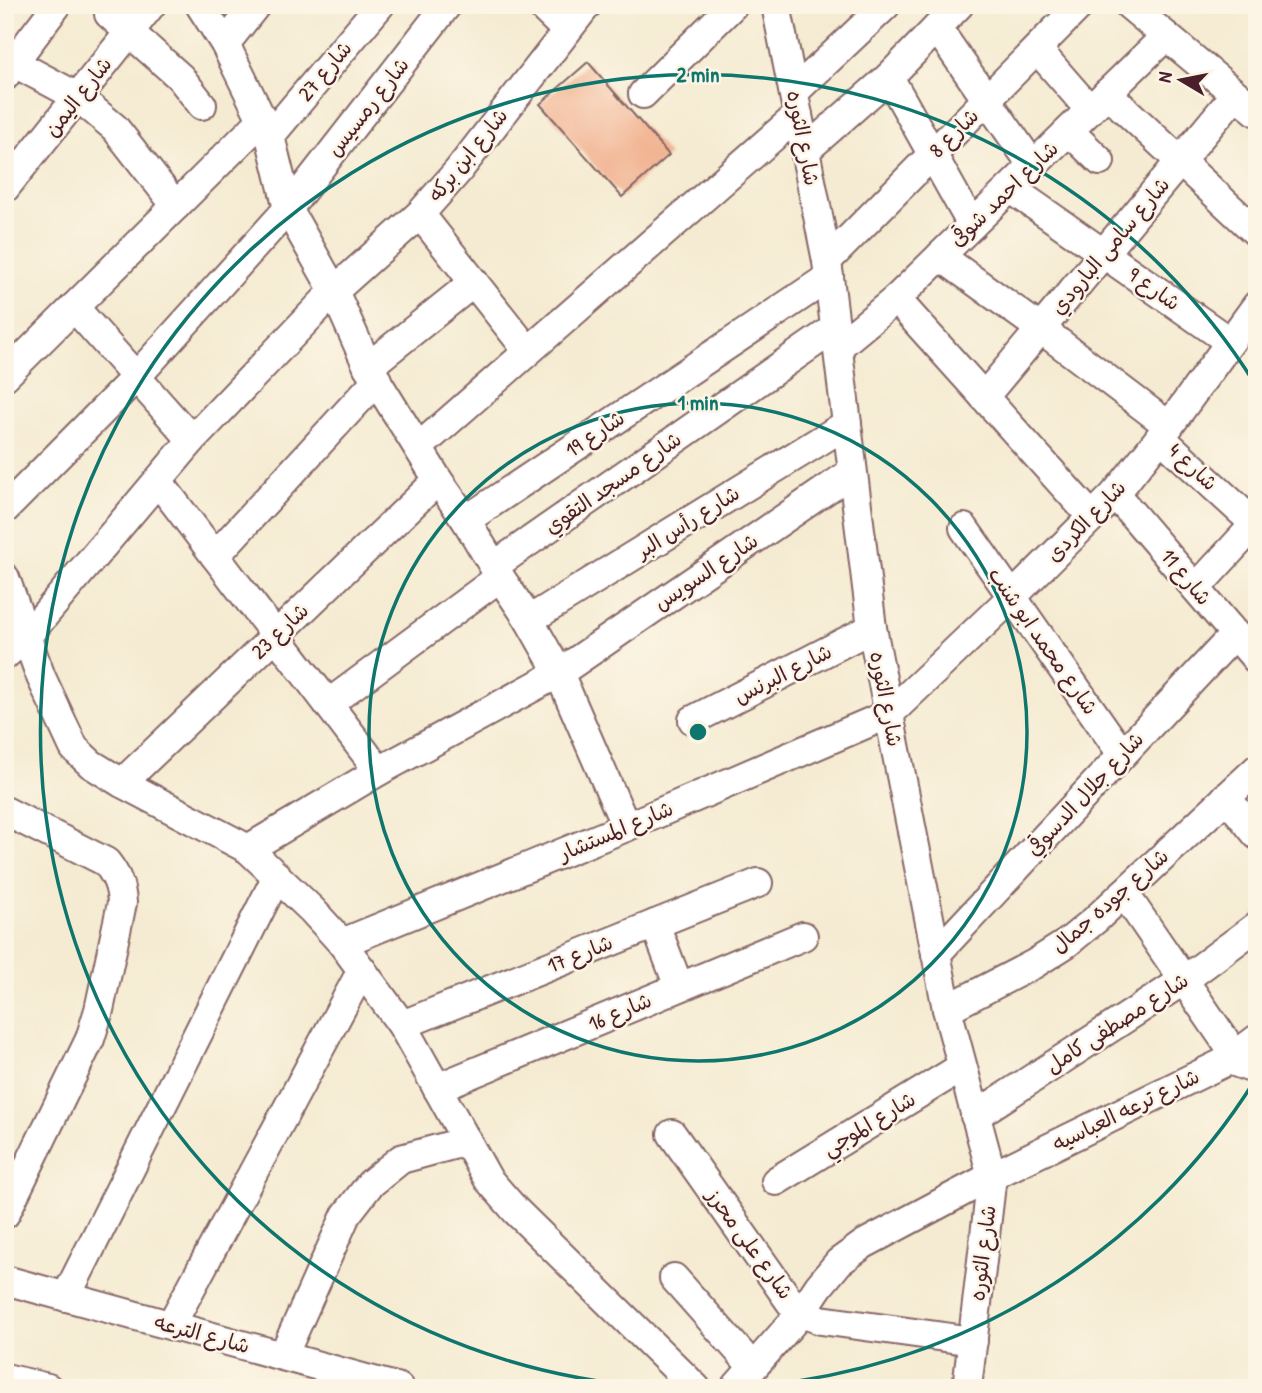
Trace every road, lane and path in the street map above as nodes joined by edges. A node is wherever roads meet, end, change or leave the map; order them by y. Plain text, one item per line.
1 (57, 5) edge
2 (151, 5) edge
3 (200, 5) edge
4 (256, 5) edge
5 (380, 5) edge
6 (540, 5) edge
7 (587, 5) edge
8 (733, 5) edge
9 (776, 5) edge
10 (886, 5) edge
11 (960, 5) edge
12 (1080, 5) edge
13 (1129, 5) edge
14 (443, 7) edge
15 (119, 23) junction
16 (937, 29) junction
17 (566, 30) junction
18 (1166, 36) junction
19 (225, 44) junction
20 (1037, 49) junction
21 (8, 66) edge
22 (889, 77) junction
23 (643, 94) dead end
24 (78, 97) junction
25 (987, 100) junction
26 (1099, 101) junction
27 (1246, 103) edge
28 (796, 104) junction
29 (202, 105) dead end
30 (266, 128) junction
31 (1069, 131) junction
32 (806, 150) junction
33 (932, 155) junction
34 (1100, 160) dead end
35 (1180, 162) junction
36 (1033, 166) junction
37 (5, 188) edge
38 (1010, 188) junction
39 (176, 206) junction
40 (288, 209) junction
41 (420, 214) junction
42 (972, 225) junction
43 (1257, 233) edge
44 (1104, 253) junction
45 (940, 256) junction
46 (828, 269) junction
47 (474, 282) junction
48 (334, 291) junction
49 (896, 299) junction
50 (74, 307) junction
51 (1246, 327) edge
52 (1041, 329) junction
53 (836, 338) junction
54 (528, 351) junction
55 (373, 373) junction
56 (5, 376) edge
57 (137, 376) junction
58 (984, 397) junction
59 (847, 424) junction
60 (1165, 431) junction
61 (192, 440) junction
62 (419, 447) junction
63 (852, 471) junction
64 (438, 480) junction
65 (158, 481) junction
66 (1115, 494) junction
67 (5, 509) edge
68 (1252, 514) edge
69 (1092, 517) junction
70 (466, 520) junction
71 (964, 528) dead end
72 (215, 556) junction
73 (497, 572) junction
74 (5, 578) edge
75 (1196, 588) junction
76 (1012, 597) junction
77 (528, 620) junction
78 (872, 628) junction
79 (1235, 634) junction
80 (276, 635) junction
81 (16, 646) edge
82 (1257, 660) edge
83 (559, 673) junction
84 (328, 704) junction
85 (889, 714) junction
86 (693, 720) dead end
87 (1122, 754) junction
88 (1257, 769) edge
89 (379, 771) junction
90 (122, 782) junction
91 (1226, 797) junction
92 (5, 811) edge
93 (626, 827) junction
94 (1257, 835) edge
95 (248, 849) junction
96 (278, 876) junction
97 (758, 883) dead end
98 (1124, 892) junction
99 (655, 924) junction
100 (1257, 926) edge
101 (803, 936) dead end
102 (342, 943) junction
103 (936, 954) junction
104 (362, 970) junction
105 (1184, 980) junction
106 (679, 988) junction
107 (947, 1009) junction
108 (402, 1025) junction
109 (1245, 1056) edge
110 (962, 1067) junction
111 (437, 1088) junction
112 (975, 1116) junction
113 (672, 1134) dead end
114 (467, 1141) junction
115 (992, 1176) junction
116 (776, 1181) dead end
117 (5, 1214) edge
118 (674, 1278) dead end
119 (5, 1280) edge
120 (66, 1297) junction
121 (801, 1313) junction
122 (172, 1325) junction
123 (973, 1341) junction
124 (283, 1356) junction
125 (5, 1378) edge
126 (744, 1378) edge
127 (48, 1388) edge
128 (399, 1388) edge
129 (696, 1388) edge
130 (967, 1388) edge

1 - 21 street
2 - 15 street, شارع اليمن
3 - 19 street
4 - 19 street
5 - 30 street, شارع 27
6 - 17 street
7 - 17 street, شارع ابن بركه
8 - 23 street
9 - 28 street, شارع الثوره
10 - 28 street
11 - 16 street
12 - 20 street, شارع 8
13 - 18 street
14 - 40 street, شارع رمسيس
15 - 24 street, شارع اليمن
15 - 29 street
16 - 22 street
16 - 25 street
17 - 41 street, شارع ابن بركه
18 - 26 street, شارع احمد شوقى
18 - 27 street
19 - 30 street
20 - 25 street, شارع 8
20 - 26 street
21 - 24 street
22 - 32 street
22 - 33 street
24 - 37 street, شارع اليمن
24 - 39 street
25 - 33 street, شارع 8
25 - 36 street
26 - 31 street, شارع احمد شوقى
26 - 35 street
27 - 35 street, شارع سامى البارودي
28 - 32 street, شارع الثوره
28 - 54 street
30 - 39 street, شارع 27
30 - 40 street
31 - 34 street
31 - 36 street, شارع احمد شوقى
32 - 46 street, شارع الثوره
33 - 42 street
33 - 46 street, شارع 8
35 - 43 street
35 - 44 street, شارع سامى البارودي
36 - 38 street, شارع احمد شوقى
38 - 42 street, شارع احمد شوقى
38 - 44 street, شارع 9
39 - 50 street, شارع 27
40 - 48 street
40 - 57 street, شارع رمسيس
41 - 47 street
41 - 48 street, شارع ابن بركه
42 - 45 street, شارع احمد شوقى
44 - 51 street, شارع 9
44 - 52 street, شارع سامى البارودي
45 - 49 street, شارع احمد شوقى
45 - 52 street, شارع 4
46 - 53 street, شارع الثوره
46 - 70 street, شارع 19
47 - 54 street
47 - 55 street
48 - 55 street
48 - 61 street, شارع ابن بركه
49 - 53 street, شارع احمد شوقى
49 - 58 street
50 - 56 street, شارع 27
50 - 57 street
51 - 60 street, شارع الكردى
52 - 58 street, شارع سامى البارودي
52 - 60 street, شارع 4
53 - 59 street, شارع الثوره
53 - 73 street, شارع مسجد التقوي
54 - 62 street
55 - 62 street
55 - 72 street
57 - 61 street
57 - 67 street, شارع رمسيس
58 - 69 street
59 - 63 street, شارع الثوره
59 - 77 street, شارع رأس البر
60 - 66 street, شارع الكردى
60 - 68 street, شارع 4
61 - 65 street, شارع ابن بركه
62 - 64 street
63 - 78 street, شارع الثوره
63 - 83 street, شارع السويس
64 - 70 street
64 - 80 street, شارع 23
65 - 72 street
65 - 81 street, شارع ابن بركه
66 - 69 street, شارع الكردى
66 - 75 street, شارع 11
68 - 75 street
69 - 76 street, شارع الكردى
70 - 73 street
71 - 76 street, شارع محمد ابو شنب
72 - 80 street
73 - 77 street
73 - 84 street, شارع مسجد التقوي
74 - 81 street
75 - 79 street, شارع 11
76 - 85 street, شارع الكردى
76 - 87 street, شارع محمد ابو شنب
77 - 83 street
78 - 85 street, شارع الثوره
78 - 86 street, شارع البرنس
79 - 82 street, شارع 11
79 - 87 street, شارع جلال الدسوقي
80 - 84 street
80 - 90 street, شارع 23
81 - 90 street
83 - 89 street, شارع السويس
83 - 93 street
84 - 89 street
85 - 93 street, شارع المستشار
85 - 103 street, شارع الثوره
87 - 103 street, شارع جلال الدسوقي
88 - 91 street, شارع جوده جمال
89 - 95 street, شارع السويس
90 - 95 street
91 - 94 street
91 - 98 street, شارع جوده جمال
92 - 117 street
93 - 102 street, شارع المستشار
95 - 96 street
96 - 102 street
96 - 120 street
97 - 99 street, شارع 17
98 - 105 street
98 - 107 street, شارع جوده جمال
99 - 106 street
99 - 108 street, شارع 17
100 - 105 street, شارع مصطفى كامل
101 - 106 street, شارع 16
102 - 104 street
103 - 107 street, شارع الثوره
104 - 108 street
104 - 122 street
105 - 109 street
105 - 112 street, شارع مصطفى كامل
106 - 111 street, شارع 16
107 - 110 street, شارع الثوره
108 - 111 street
109 - 115 street, شارع ترعه العباسيه
110 - 112 street, شارع الثوره
110 - 116 street, شارع الموجي
111 - 114 street
112 - 115 street, شارع الثوره
113 - 121 street, شارع على محرز
114 - 124 street
114 - 129 street
115 - 121 street, شارع ترعه العباسيه
115 - 123 street, شارع الثوره
118 - 126 street
119 - 120 street, شارع الترعه
120 - 122 street, شارع الترعه
121 - 123 street, شارع على محرز
121 - 126 street, شارع ترعه العباسيه
122 - 124 street, شارع الترعه
123 - 130 street, شارع الثوره
124 - 128 street, شارع الترعه
125 - 127 street

